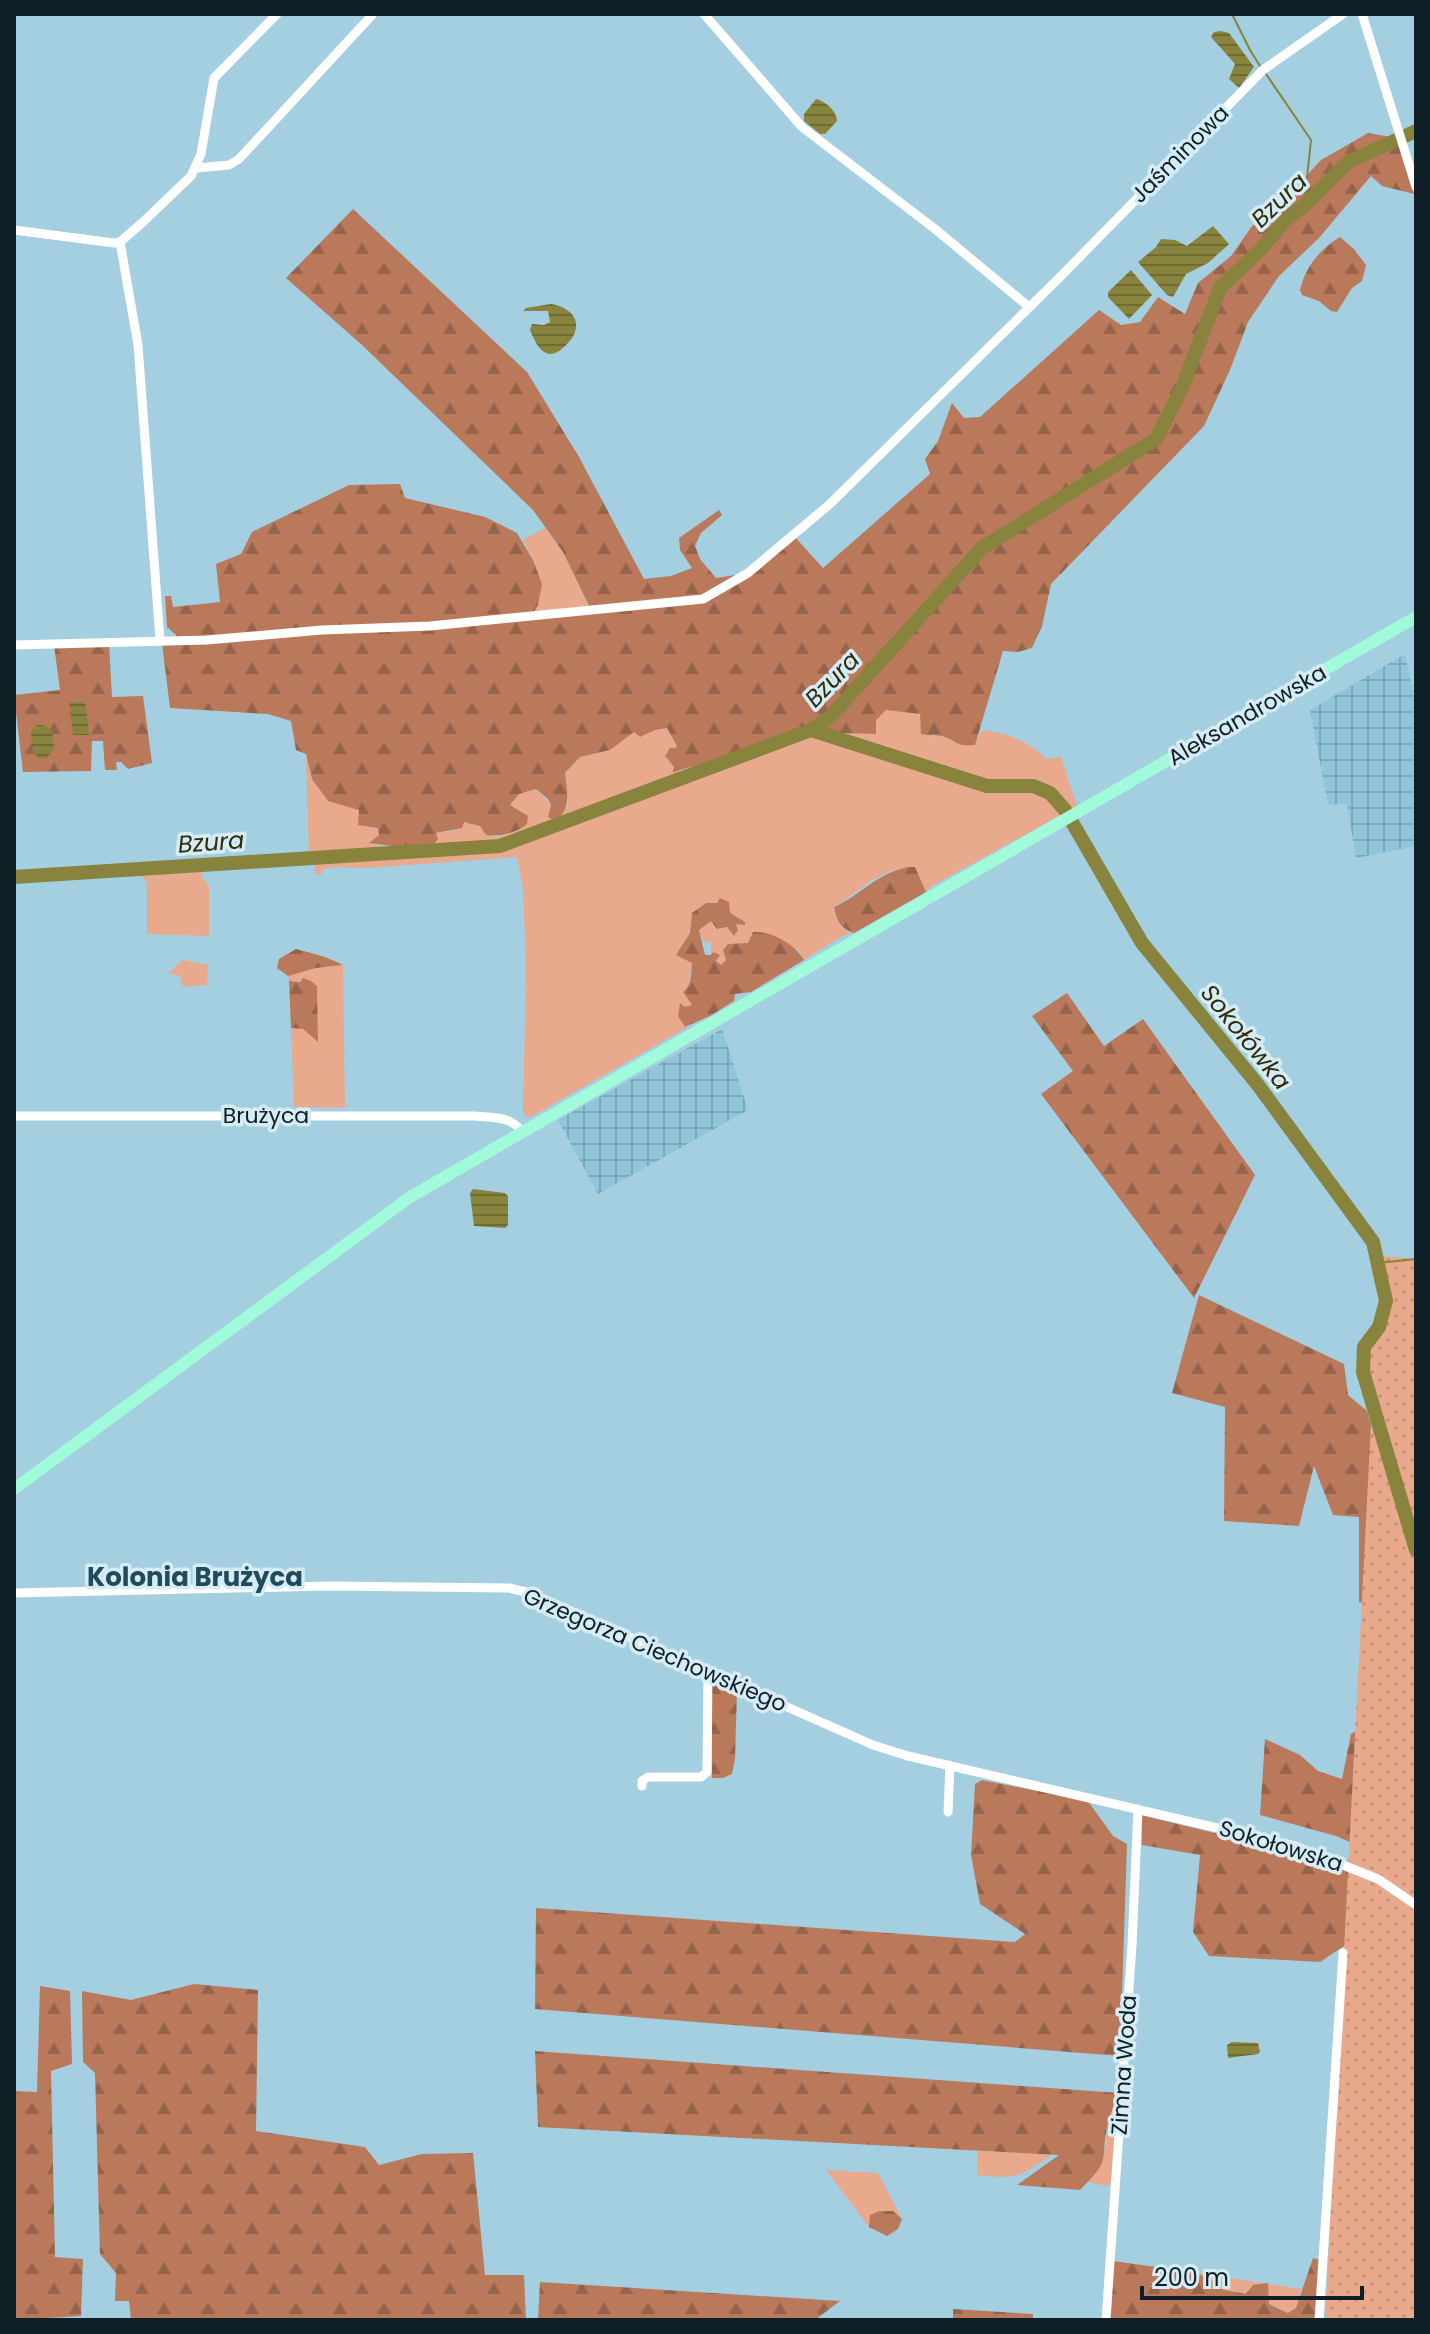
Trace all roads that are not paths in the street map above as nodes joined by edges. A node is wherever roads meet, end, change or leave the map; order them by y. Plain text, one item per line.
1 (277, 14) edge
2 (373, 14) edge
3 (704, 14) edge
4 (1343, 14) edge
5 (1362, 14) edge
6 (197, 168) junction
7 (1416, 187) edge
8 (14, 230) edge
9 (120, 242) junction
10 (1029, 307) junction
11 (1416, 617) edge
12 (160, 640) junction
13 (14, 645) edge
14 (14, 1116) edge
15 (519, 1128) junction
16 (14, 1489) edge
17 (14, 1593) edge
18 (708, 1672) junction
19 (950, 1765) junction
20 (642, 1786) dead end
21 (1138, 1809) junction
22 (948, 1812) dead end
23 (1416, 1905) edge
24 (1343, 1953) dead end
25 (1106, 2320) edge
26 (1319, 2320) edge

1 - 6 street
2 - 6 street
3 - 10 street
4 - 10 street, Jaśminowa
5 - 7 street
6 - 9 street
8 - 9 street
9 - 12 street
10 - 12 street, Jaśminowa
11 - 15 main road, Aleksandrowska
12 - 13 street, Jaśminowa
14 - 15 street, Brużyca
15 - 16 main road, Aleksandrowska
17 - 18 street, Grzegorza Ciechowskiego
18 - 19 street, Grzegorza Ciechowskiego
18 - 20 street
19 - 21 street, Grzegorza Ciechowskiego
19 - 22 street
21 - 23 street, Sokołowska
21 - 25 street, Zimna Woda
24 - 26 street

